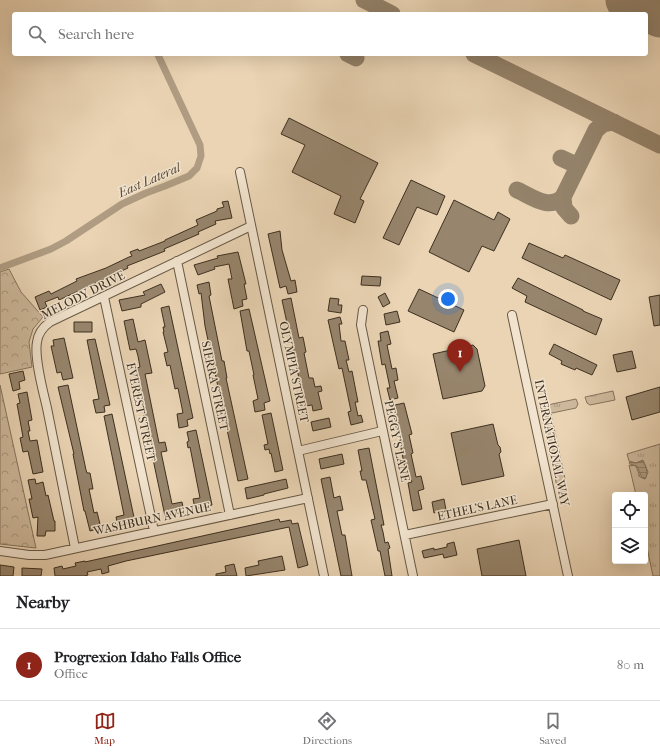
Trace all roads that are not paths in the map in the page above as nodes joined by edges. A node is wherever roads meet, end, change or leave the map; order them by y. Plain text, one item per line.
1 (240, 172) dead end
2 (251, 226) junction
3 (177, 261) junction
4 (104, 297) junction
5 (363, 310) dead end
6 (512, 315) dead end
7 (382, 431) junction
8 (298, 451) junction
9 (308, 498) junction
10 (553, 504) junction
11 (230, 515) junction
12 (154, 531) junction
13 (405, 536) junction
14 (75, 548) junction
15 (0, 551) edge
16 (324, 576) edge
17 (413, 576) edge
18 (568, 576) edge

1 - 2 street, OLYMPIA STREET
2 - 3 street, MELODY DRIVE
2 - 8 street, OLYMPIA STREET
3 - 4 street, MELODY DRIVE
3 - 11 street, SIERRA STREET
4 - 12 street, EVEREST STREET
4 - 14 street, MELODY DRIVE
5 - 7 street, PEGGY'S LANE
6 - 10 street, INTERNATIONAL WAY
7 - 8 street
7 - 13 street, PEGGY'S LANE
8 - 9 street, OLYMPIA STREET
9 - 11 street, WASHBURN AVENUE
9 - 16 street, OLYMPIA STREET
10 - 13 street, ETHEL'S LANE
10 - 18 street, INTERNATIONAL WAY
11 - 12 street, WASHBURN AVENUE
12 - 14 street, WASHBURN AVENUE
13 - 17 street, PEGGY'S LANE
14 - 15 street, WASHBURN AVENUE

